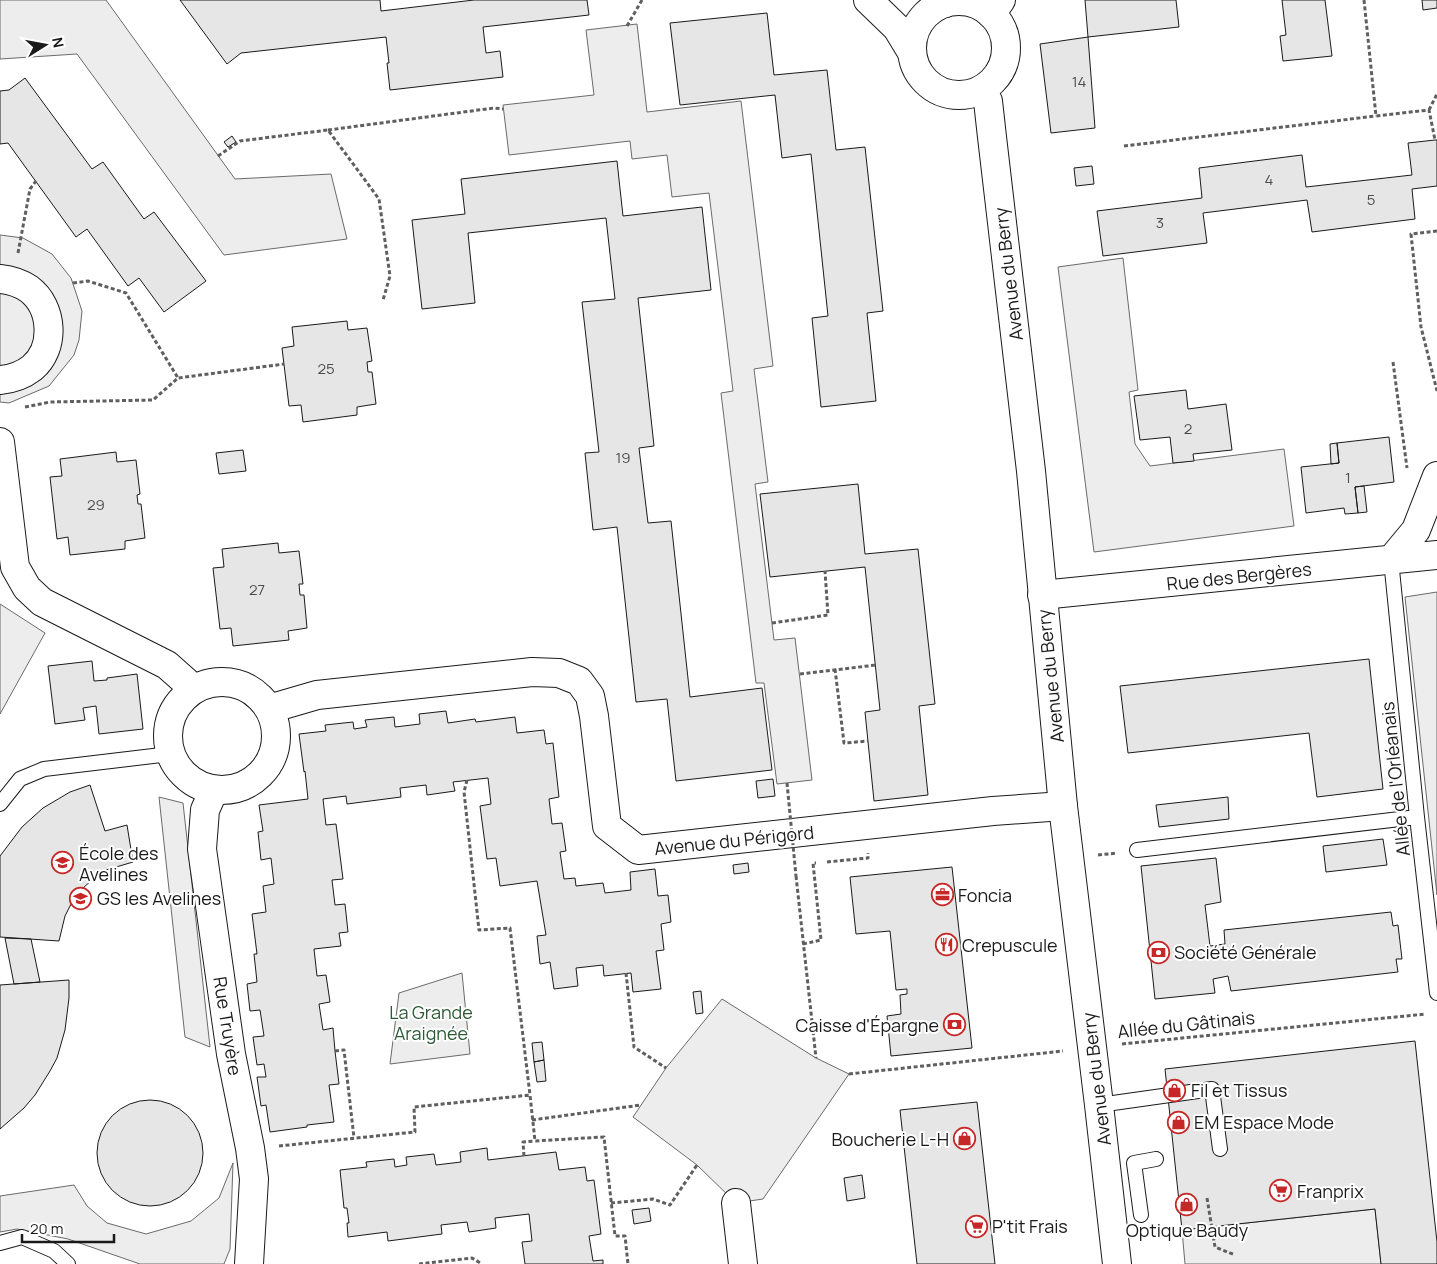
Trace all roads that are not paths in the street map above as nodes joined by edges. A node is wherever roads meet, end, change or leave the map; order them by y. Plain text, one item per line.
1 (868, 0) edge
2 (944, 1) edge
3 (996, 7) edge
4 (911, 51) junction
5 (980, 90) junction
6 (7, 280) edge
7 (0, 380) edge
8 (0, 442) edge
9 (1437, 476) edge
10 (1437, 555) edge
11 (1391, 560) junction
12 (1042, 595) junction
13 (194, 689) junction
14 (269, 709) junction
15 (170, 754) junction
16 (214, 790) junction
17 (0, 804) edge
18 (1063, 806) junction
19 (1417, 817) junction
20 (1137, 850) road end
21 (1437, 993) edge
22 (1099, 1105) junction
23 (1220, 1150) dead end
24 (1156, 1159) dead end
25 (736, 1203) dead end
26 (1141, 1215) dead end
27 (0, 1243) edge
28 (68, 1264) edge
29 (249, 1264) edge
30 (743, 1264) edge
31 (1117, 1264) edge

1 - 4 street
2 - 3 street
2 - 4 street
3 - 5 street
4 - 5 street
5 - 12 street, Avenue du Berry
6 - 7 street
8 - 13 street
9 - 11 street
10 - 11 street, Rue des Bergères
11 - 12 street, Rue des Bergères
11 - 19 lane, Allée de l'Orléanais
12 - 18 street, Avenue du Berry
13 - 14 street
13 - 15 street
14 - 16 street
14 - 18 street, Avenue du Périgord
15 - 16 street
15 - 17 lane
16 - 29 street, Rue Truyère
18 - 22 street, Avenue du Berry
19 - 20 lane
19 - 21 lane, Allée de l'Orléanais
22 - 23 lane
22 - 31 street, Avenue du Berry
24 - 26 lane
25 - 30 street
27 - 28 lane

